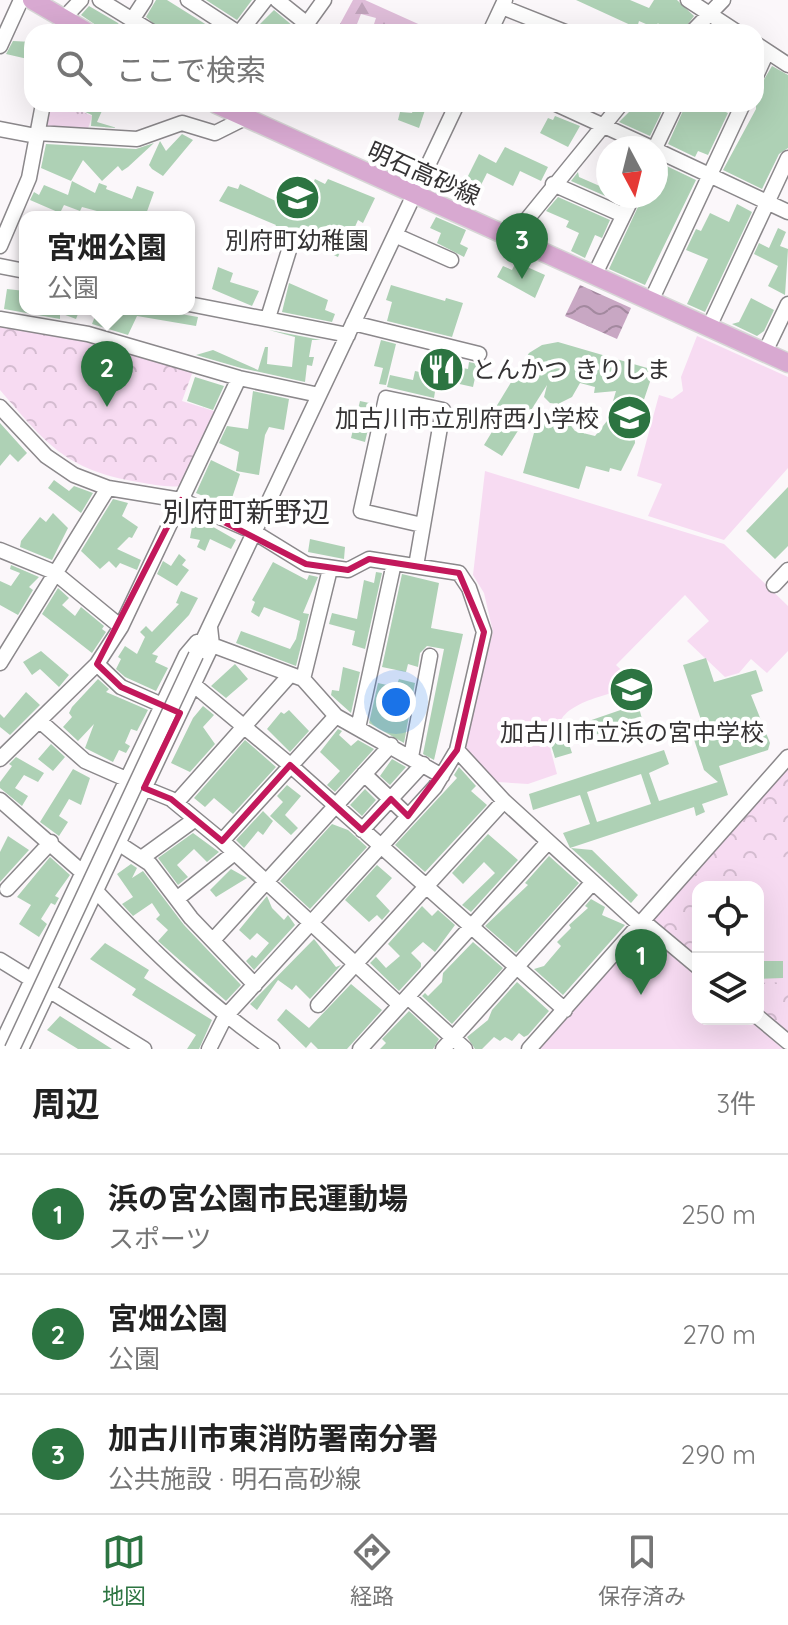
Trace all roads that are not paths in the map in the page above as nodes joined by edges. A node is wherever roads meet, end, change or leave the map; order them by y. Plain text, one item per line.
1 (21, 0) edge
2 (32, 0) edge
3 (81, 0) edge
4 (100, 0) edge
5 (145, 0) edge
6 (188, 0) edge
7 (265, 0) edge
8 (277, 0) edge
9 (324, 0) edge
10 (688, 0) edge
11 (723, 0) edge
12 (504, 3) edge
13 (132, 20) junction
14 (712, 21) edge
15 (61, 24) edge
16 (63, 24) edge
17 (139, 24) edge
18 (226, 24) edge
19 (246, 24) edge
20 (300, 24) edge
21 (307, 24) edge
22 (494, 24) edge
23 (548, 24) edge
24 (0, 46) edge
25 (764, 49) edge
26 (788, 65) edge
27 (41, 112) edge
28 (453, 112) edge
29 (574, 112) edge
30 (613, 112) edge
31 (672, 112) edge
32 (739, 112) edge
33 (243, 113) edge
34 (601, 124) junction
35 (0, 129) edge
36 (36, 134) junction
37 (626, 136) edge
38 (660, 136) edge
39 (668, 156) edge
40 (788, 158) edge
41 (711, 176) junction
42 (553, 184) junction
43 (415, 195) junction
44 (767, 202) junction
45 (627, 208) edge
46 (788, 212) edge
47 (623, 215) junction
48 (397, 236) junction
49 (511, 239) junction
50 (0, 246) edge
51 (290, 247) dead end
52 (451, 260) dead end
53 (594, 276) junction
54 (651, 301) junction
55 (788, 304) edge
56 (195, 305) edge
57 (268, 318) junction
58 (0, 319) edge
59 (709, 327) junction
60 (350, 329) junction
61 (765, 352) junction
62 (479, 354) dead end
63 (788, 363) edge
64 (239, 378) junction
65 (319, 395) junction
66 (0, 407) edge
67 (108, 488) junction
68 (181, 500) junction
69 (422, 525) junction
70 (254, 532) junction
71 (0, 550) edge
72 (394, 563) junction
73 (416, 566) junction
74 (330, 569) junction
75 (788, 570) edge
76 (54, 572) junction
77 (774, 585) dead end
78 (210, 626) junction
79 (121, 627) junction
80 (212, 645) junction
81 (2, 656) edge
82 (97, 664) junction
83 (433, 664) dead end
84 (296, 678) junction
85 (194, 685) junction
86 (162, 705) junction
87 (336, 716) junction
88 (41, 722) junction
89 (244, 725) junction
90 (358, 728) junction
91 (6, 742) edge
92 (391, 745) junction
93 (457, 750) junction
94 (788, 757) edge
95 (0, 759) edge
96 (417, 761) junction
97 (290, 765) junction
98 (364, 774) junction
99 (442, 776) junction
100 (126, 779) junction
101 (144, 788) junction
102 (391, 799) junction
103 (0, 800) edge
104 (504, 801) junction
105 (176, 803) junction
106 (336, 805) junction
107 (408, 816) junction
108 (194, 820) junction
109 (362, 830) junction
110 (222, 841) junction
111 (51, 842) junction
112 (548, 842) junction
113 (118, 843) junction
114 (380, 846) junction
115 (233, 854) junction
116 (143, 857) junction
117 (82, 872) junction
118 (593, 882) junction
119 (265, 883) junction
120 (424, 887) junction
121 (7, 889) dead end
122 (96, 891) junction
123 (178, 898) junction
124 (642, 923) junction
125 (310, 925) junction
126 (469, 928) junction
127 (214, 939) junction
128 (0, 960) edge
129 (692, 962) edge
130 (356, 965) junction
131 (516, 968) junction
132 (31, 978) junction
133 (255, 985) junction
134 (49, 990) junction
135 (404, 1001) junction
136 (318, 1005) dead end
137 (565, 1010) junction
138 (225, 1017) junction
139 (764, 1022) edge
140 (788, 1042) edge
141 (448, 1043) edge
142 (127, 1045) edge
143 (0, 1047) edge
144 (12, 1049) edge
145 (21, 1049) edge
146 (144, 1049) edge
147 (209, 1049) edge
148 (272, 1049) edge
149 (360, 1049) edge
150 (465, 1049) edge
151 (529, 1049) edge

1 - 24 street
2 - 15 main road
3 - 16 street
4 - 13 street
5 - 13 street
6 - 18 street
7 - 19 street
8 - 20 street
9 - 21 street
10 - 14 street
11 - 14 street
12 - 22 street
12 - 23 street
13 - 17 street
25 - 26 street
27 - 36 street
28 - 43 street
29 - 34 street
30 - 34 street
31 - 38 street
32 - 41 street
33 - 36 street
33 - 43 main road, 明石高砂線
34 - 37 street
34 - 42 street
35 - 36 street
36 - 50 street
39 - 41 street
40 - 44 street
41 - 44 street
41 - 54 street
42 - 47 street
42 - 49 street
43 - 48 street
43 - 49 main road, 明石高砂線
44 - 46 street
44 - 59 street
45 - 47 street
47 - 53 street
48 - 52 street
48 - 60 street
49 - 53 main road, 明石高砂線
51 - 57 street
53 - 54 main road, 明石高砂線
54 - 59 main road, 明石高砂線
55 - 61 street
56 - 57 street
57 - 60 street
58 - 64 street
59 - 61 main road, 明石高砂線
60 - 62 street
60 - 65 street
61 - 63 main road, 明石高砂線
64 - 65 street
64 - 68 street
65 - 70 street
66 - 67 street
67 - 68 street
67 - 76 street
68 - 70 street
68 - 79 street
69 - 69 street
69 - 73 street
70 - 74 street
70 - 78 street
71 - 76 street
72 - 73 street
72 - 74 street
72 - 90 street
73 - 93 street
74 - 84 street
75 - 77 street
76 - 79 street
76 - 81 street
78 - 80 street
78 - 86 street
78 - 144 street, bridge
79 - 82 street
80 - 84 street
80 - 85 street
82 - 86 street
82 - 88 street
83 - 96 street
84 - 87 street
84 - 89 street
85 - 89 street
85 - 101 street
86 - 100 street
87 - 90 street
87 - 97 street
88 - 91 street
88 - 100 street
89 - 97 street
89 - 105 street
90 - 92 street
91 - 95 street
92 - 96 street
92 - 98 street
93 - 99 street
93 - 104 street
94 - 124 street
96 - 99 street
96 - 102 street
97 - 106 street
97 - 110 street
98 - 102 street
98 - 106 street
99 - 107 street
100 - 117 street
101 - 105 street
101 - 113 street
102 - 107 street
102 - 109 street
103 - 111 street
104 - 112 street
104 - 120 street
105 - 108 street
106 - 109 street
106 - 119 street
107 - 114 street
108 - 110 street
108 - 116 street
109 - 114 street
110 - 115 street
111 - 117 street
111 - 121 street
112 - 118 street
112 - 126 street
113 - 116 street
113 - 122 street
114 - 120 street
114 - 125 street
115 - 119 street
115 - 123 street
116 - 123 street
117 - 132 street
118 - 124 street
118 - 131 street
119 - 125 street
119 - 127 street
120 - 126 street
120 - 130 street
122 - 134 street
122 - 138 street
123 - 127 street
124 - 129 street
124 - 137 street
125 - 130 street
125 - 133 street
126 - 131 street
126 - 135 street
127 - 133 street
128 - 132 street
130 - 135 street
130 - 136 street
131 - 137 street
131 - 141 street
132 - 134 street
132 - 143 street
133 - 138 street
134 - 142 street
134 - 145 street
135 - 141 street
135 - 149 street
137 - 151 street
138 - 147 street
138 - 148 street
139 - 140 street
141 - 150 street
142 - 146 street

